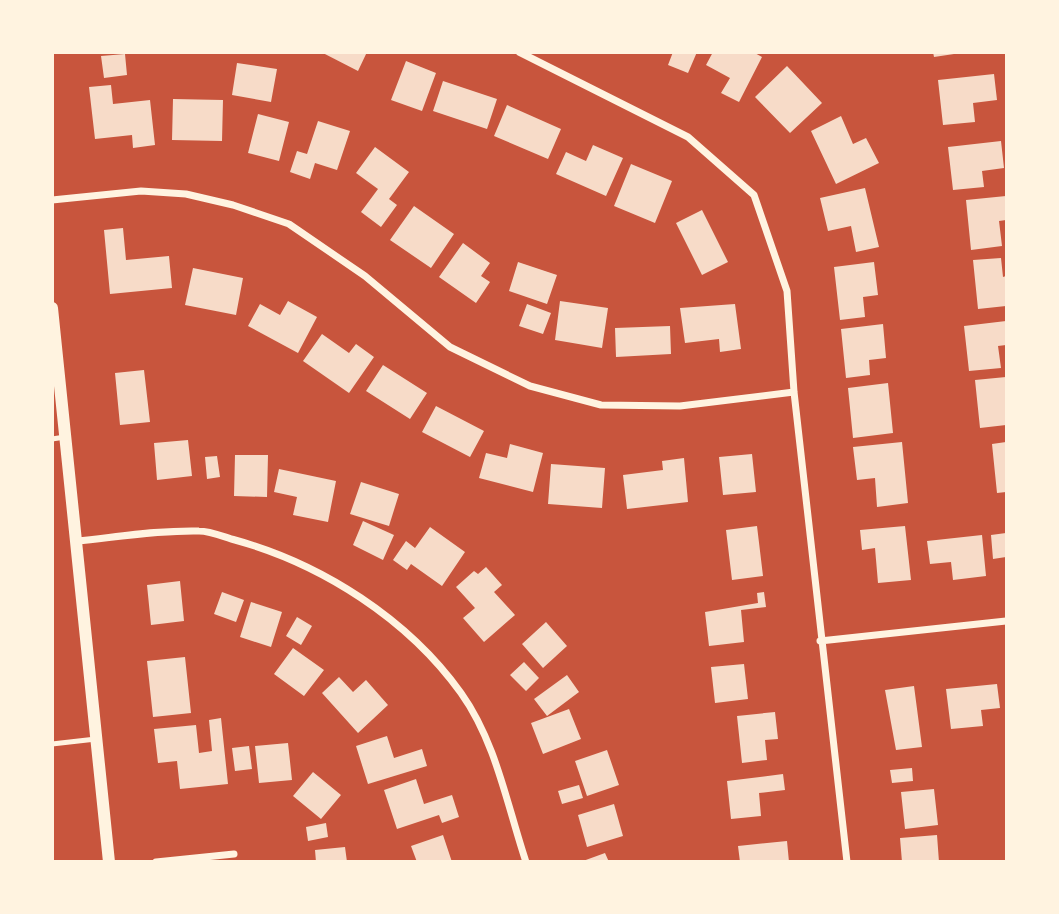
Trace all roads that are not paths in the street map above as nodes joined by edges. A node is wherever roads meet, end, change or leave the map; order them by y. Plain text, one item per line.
1 (519, 52) edge
2 (52, 200) edge
3 (52, 308) edge
4 (794, 392) junction
5 (59, 438) edge
6 (76, 541) junction
7 (1006, 621) edge
8 (820, 641) junction
9 (96, 739) junction
10 (52, 744) edge
11 (234, 854) dead end
12 (109, 862) edge
13 (156, 862) edge
14 (526, 862) edge
15 (847, 862) edge

1 - 4 street
2 - 4 street
3 - 5 street
4 - 8 street
5 - 6 street
6 - 9 street
6 - 14 street
7 - 8 street
8 - 15 street
9 - 10 lane
9 - 12 street
11 - 13 street

